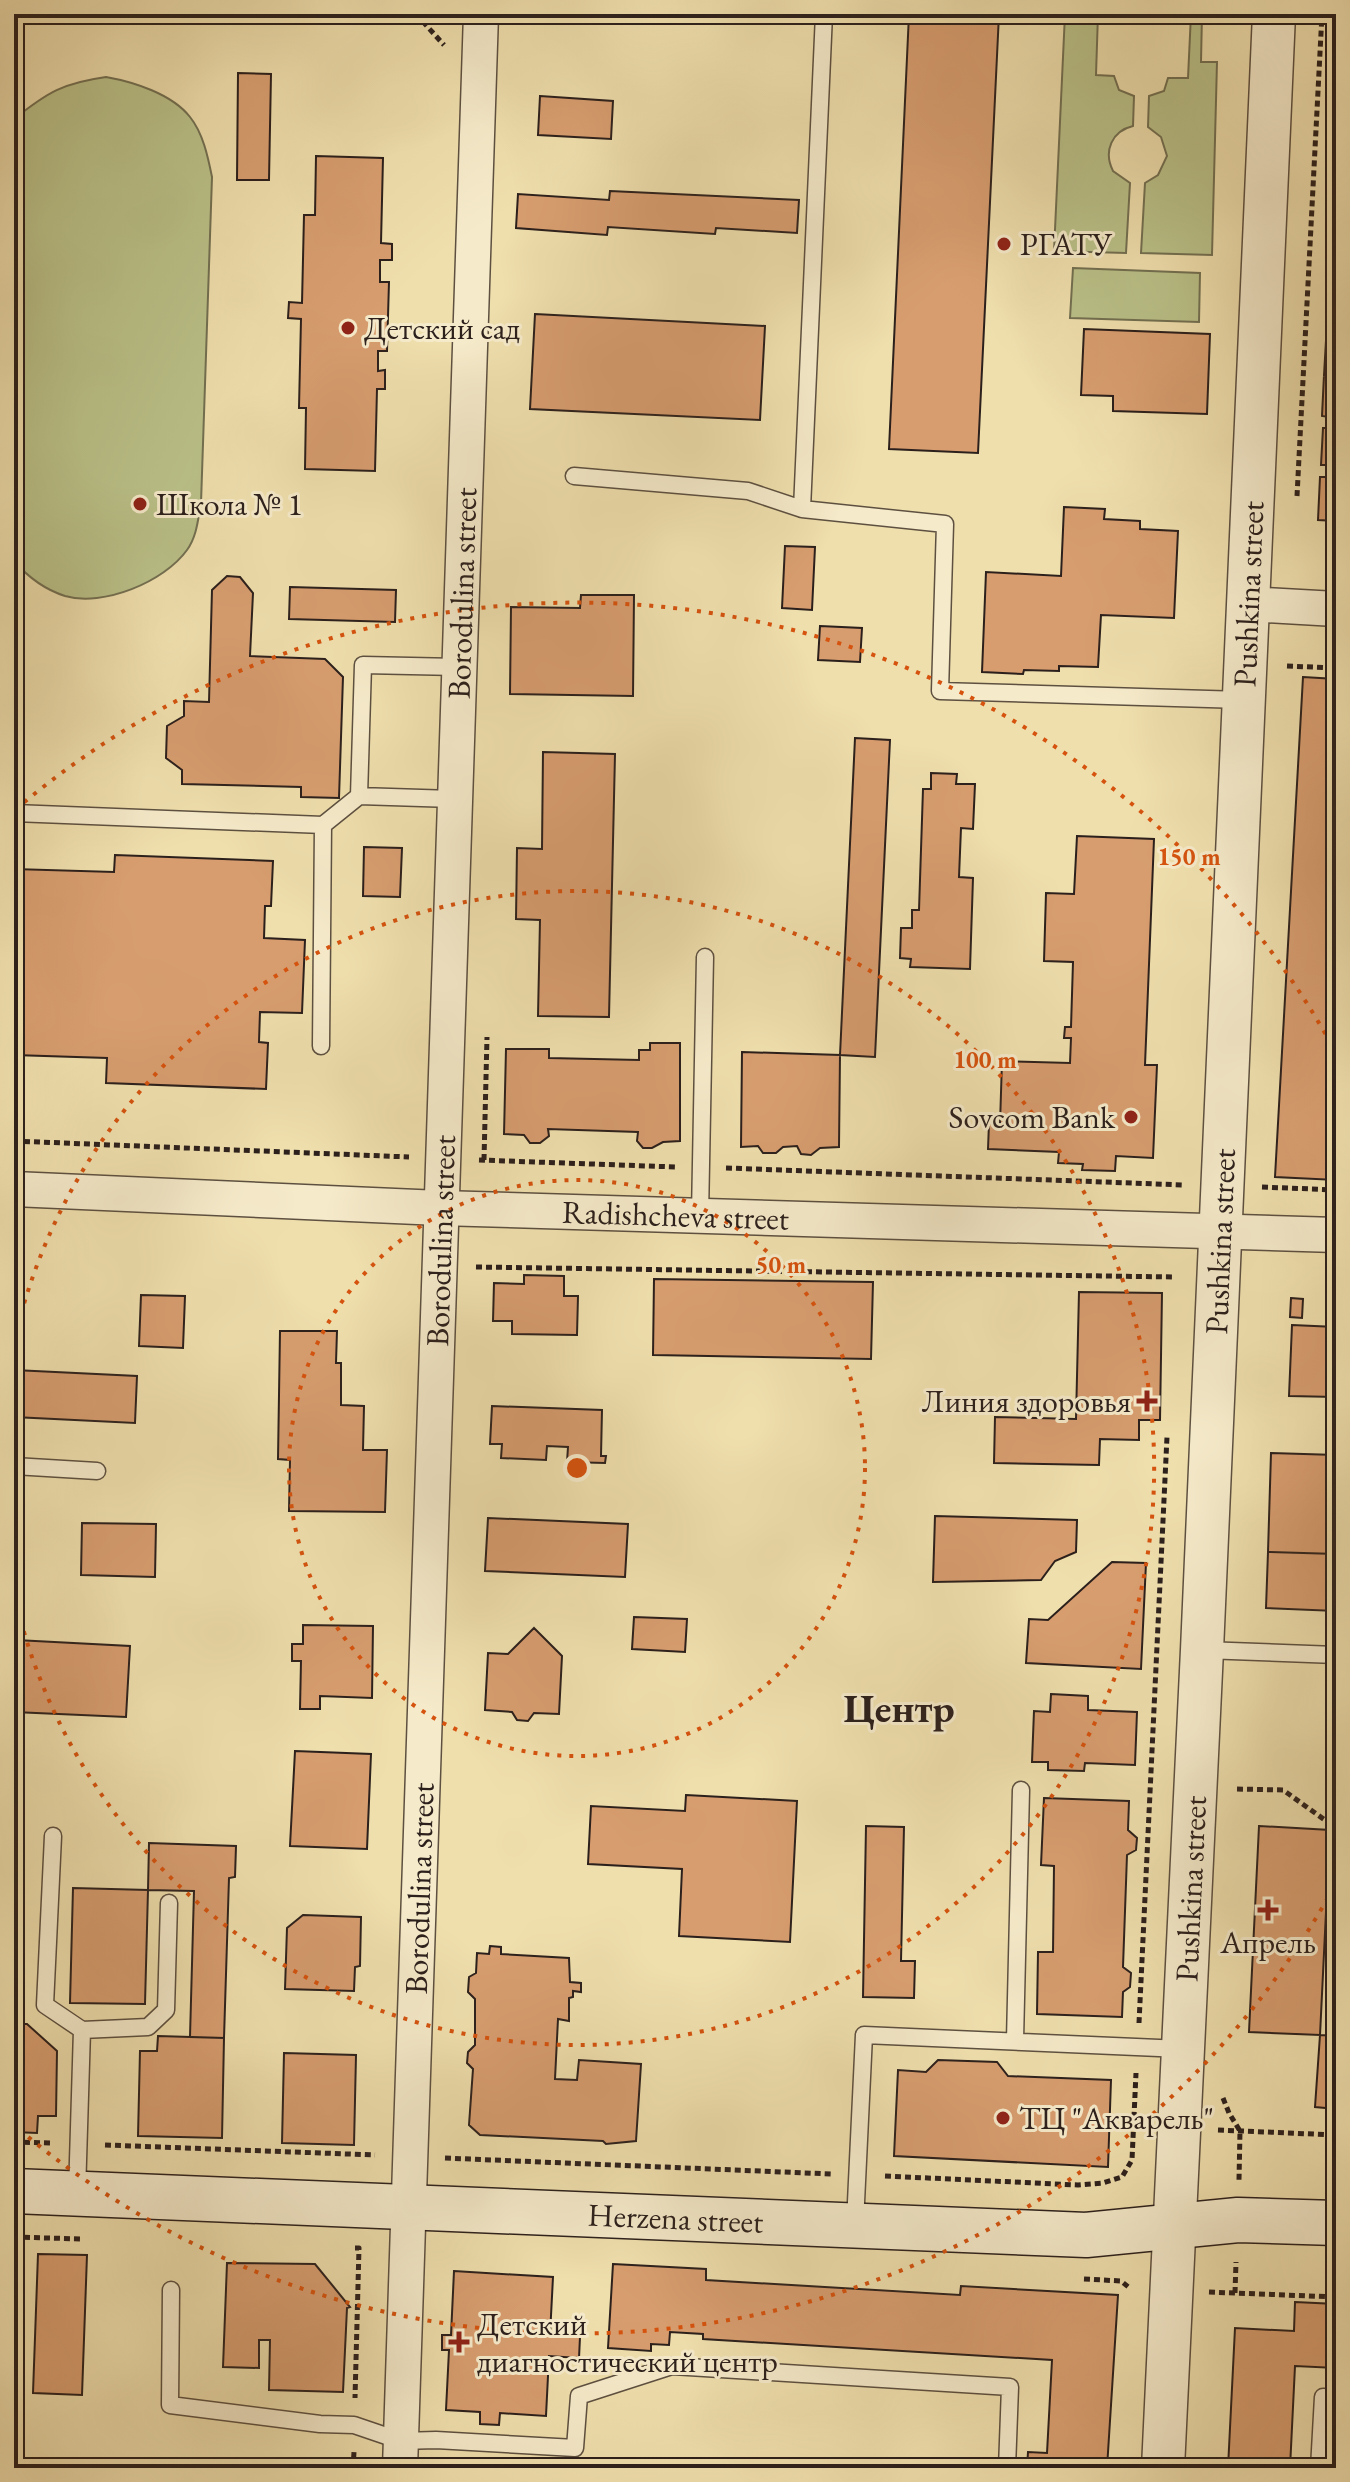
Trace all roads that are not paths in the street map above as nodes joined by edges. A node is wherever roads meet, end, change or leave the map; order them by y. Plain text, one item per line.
1 (481, 14) edge
2 (824, 14) edge
3 (1274, 14) edge
4 (574, 476) dead end
5 (802, 509) junction
6 (1247, 604) junction
7 (1336, 609) edge
8 (458, 667) junction
9 (1243, 700) junction
10 (359, 796) junction
11 (453, 799) junction
12 (14, 813) edge
13 (323, 825) junction
14 (705, 957) dead end
15 (321, 1046) dead end
16 (14, 1189) edge
17 (440, 1208) junction
18 (700, 1215) junction
19 (1221, 1230) junction
20 (1336, 1235) edge
21 (14, 1466) edge
22 (97, 1471) dead end
23 (1202, 1650) junction
24 (1336, 1655) edge
25 (1021, 1790) dead end
26 (53, 1836) dead end
27 (169, 1903) dead end
28 (82, 2030) junction
29 (1015, 2040) junction
30 (1182, 2049) junction
31 (14, 2191) edge
32 (77, 2193) junction
33 (409, 2206) junction
34 (1336, 2223) edge
35 (855, 2225) junction
36 (1174, 2226) junction
37 (171, 2290) dead end
38 (1336, 2398) edge
39 (400, 2455) edge
40 (1007, 2468) edge
41 (1163, 2468) edge
42 (1319, 2468) edge

1 - 8 street, Borodulina street
2 - 5 lane
3 - 6 street, Pushkina street
4 - 5 lane
5 - 9 lane
6 - 7 street
6 - 9 street, Pushkina street
8 - 10 lane
8 - 11 street, Borodulina street
9 - 19 street, Pushkina street
10 - 11 lane
10 - 13 lane
11 - 17 street, Borodulina street
12 - 13 lane
13 - 15 lane
14 - 18 lane
16 - 17 street, Radishcheva street
17 - 18 street, Radishcheva street
17 - 33 street, Borodulina street
18 - 19 street, Radishcheva street
19 - 20 street, Radishcheva street
19 - 23 street, Pushkina street
21 - 22 lane
23 - 24 lane
23 - 30 street, Pushkina street
25 - 29 lane
26 - 28 lane
27 - 28 lane
28 - 32 lane
29 - 30 lane
29 - 35 lane
30 - 36 street, Pushkina street
31 - 32 main road, Herzena street
32 - 33 main road, Herzena street
33 - 35 main road, Herzena street
33 - 39 street, Borodulina street
34 - 36 main road, Herzena street
35 - 36 main road, Herzena street
36 - 41 street, Pushkina street
37 - 39 lane
38 - 42 lane
39 - 40 lane

